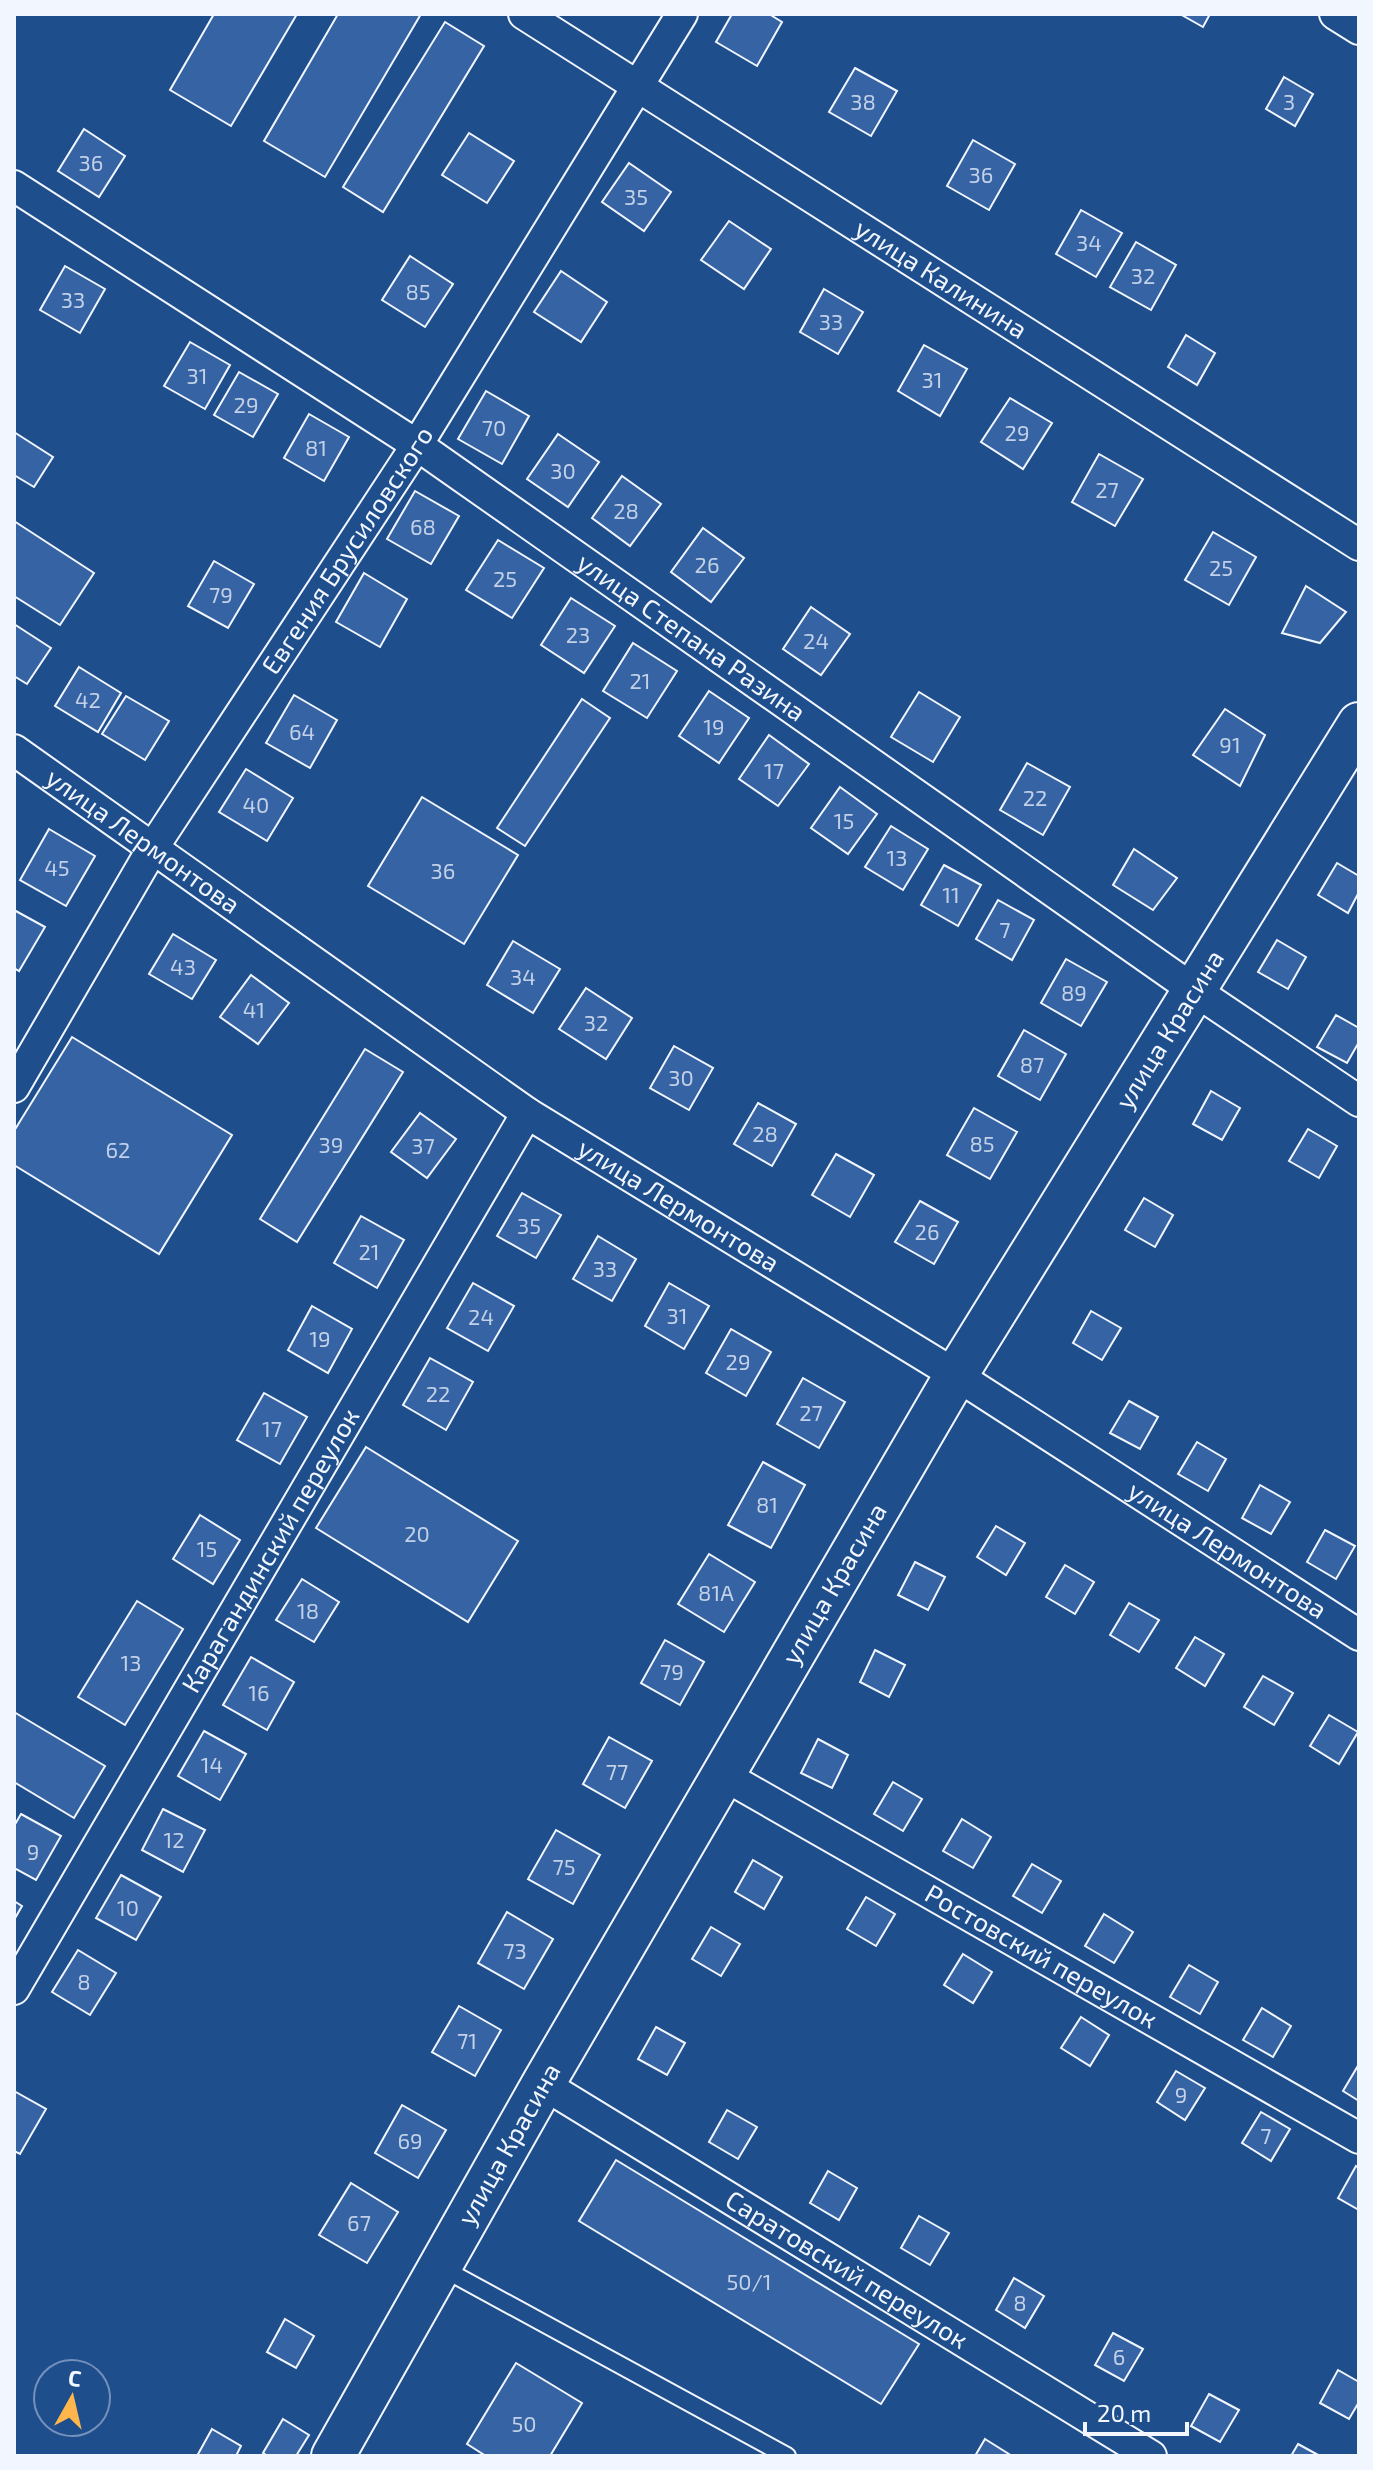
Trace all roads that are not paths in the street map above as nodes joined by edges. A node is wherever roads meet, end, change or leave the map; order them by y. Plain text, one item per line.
1 (524, 14) edge
2 (682, 14) edge
3 (1335, 14) edge
4 (1359, 29) edge
5 (637, 85) junction
6 (14, 186) edge
7 (417, 445) junction
8 (1359, 545) edge
9 (1359, 724) edge
10 (14, 750) edge
11 (154, 846) junction
12 (1194, 990) junction
13 (14, 1087) edge
14 (1359, 1101) edge
15 (527, 1113) junction
16 (956, 1375) junction
17 (1359, 1635) edge
18 (725, 1776) junction
19 (14, 1989) edge
20 (543, 2084) junction
21 (1359, 2138) edge
22 (440, 2267) junction
23 (333, 2456) edge
24 (787, 2456) edge
25 (1151, 2456) edge

1 - 5 street, улица Калинина
2 - 5 street, Евгения Брусиловского
3 - 4 street
5 - 7 street, Евгения Брусиловского
5 - 8 street, улица Калинина
6 - 7 street, улица Степана Разина
7 - 11 street, Евгения Брусиловского
7 - 12 street, улица Степана Разина
9 - 12 street, улица Красина
10 - 11 street, улица Лермонтова
11 - 13 street, Евгения Брусиловского
11 - 15 street, улица Лермонтова
12 - 14 street, улица Степана Разина
12 - 16 street, улица Красина
15 - 16 street, улица Лермонтова
15 - 19 street, Карагандинский переулок
16 - 17 street, улица Лермонтова
16 - 18 street, улица Красина
18 - 20 street, улица Красина
18 - 21 street, Ростовский переулок
20 - 22 street, улица Красина
20 - 25 street, Саратовский переулок
22 - 23 street, улица Красина
22 - 24 lane

